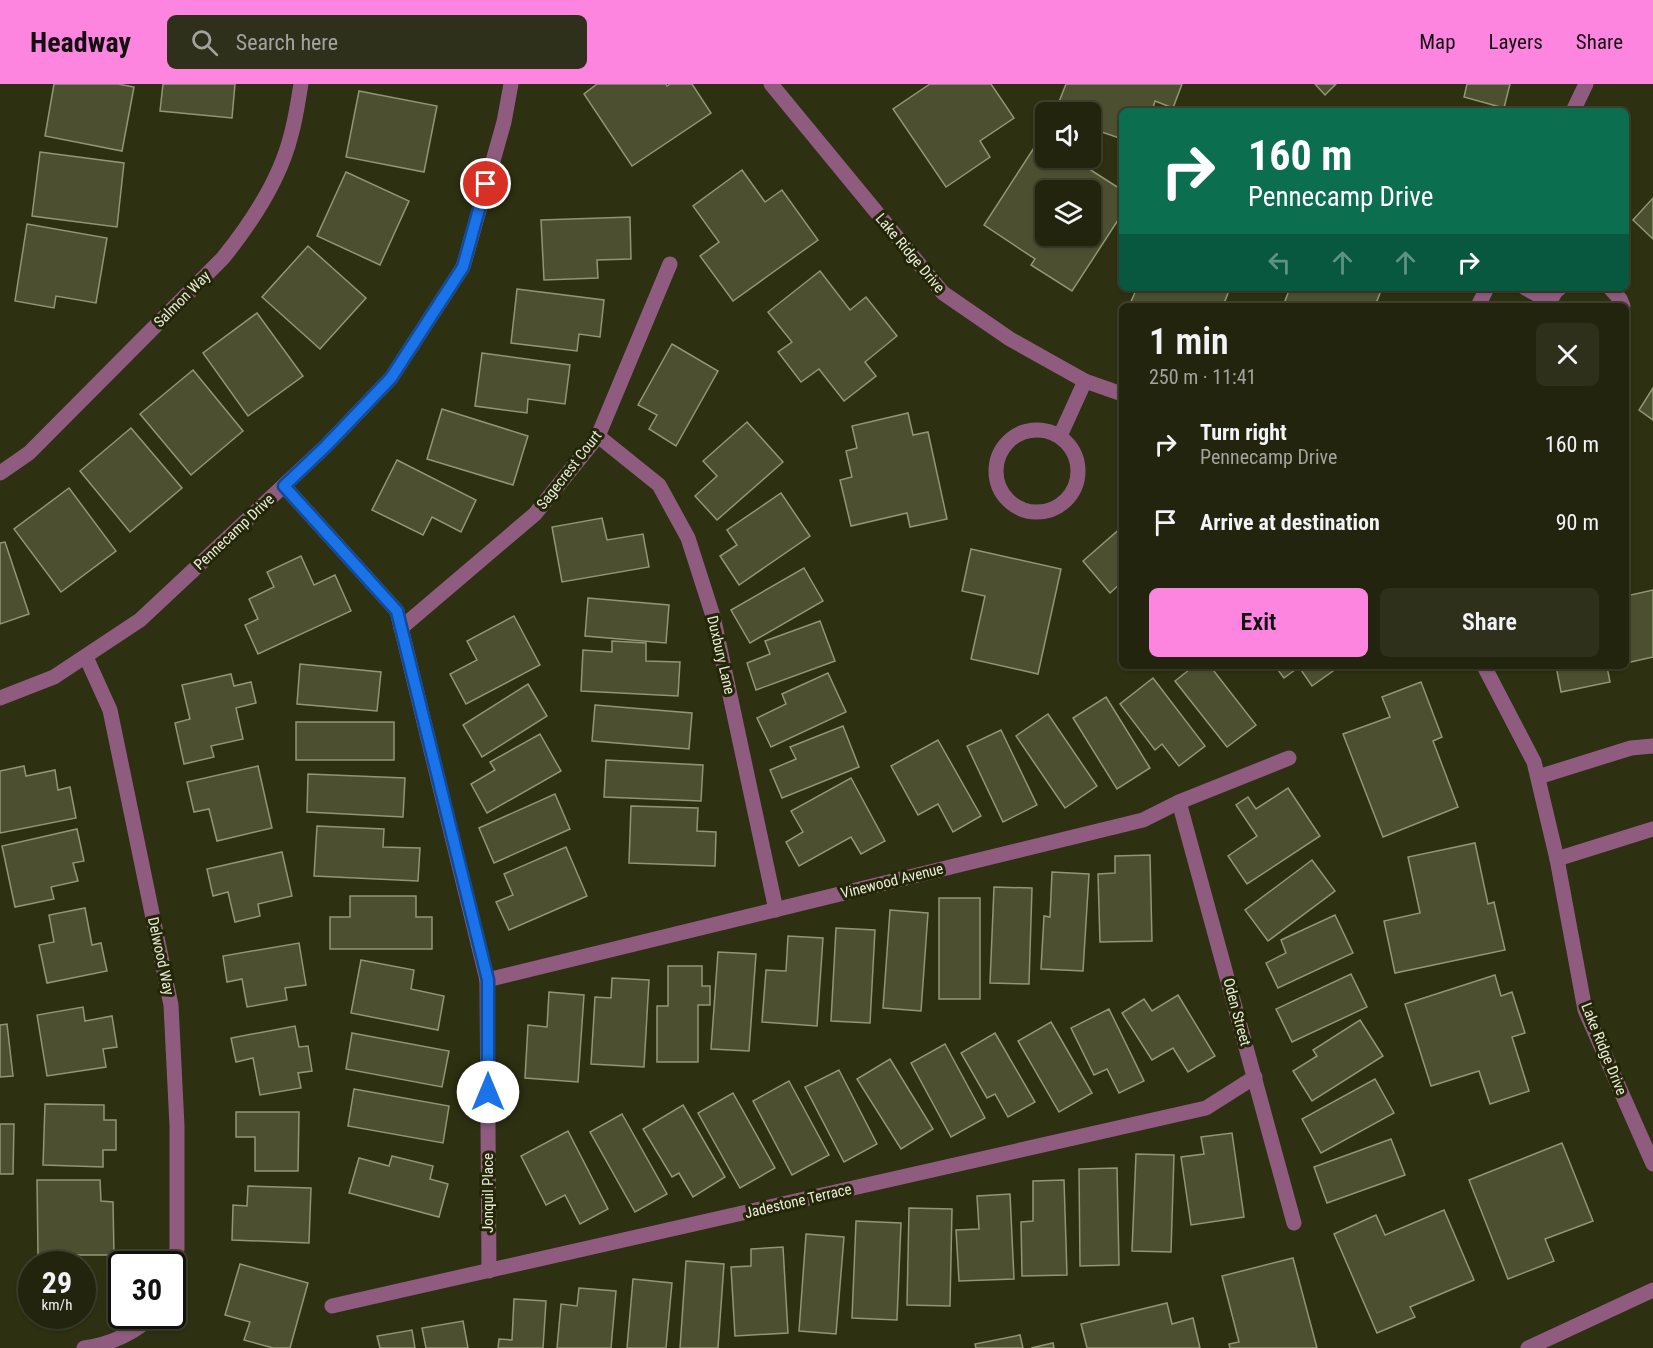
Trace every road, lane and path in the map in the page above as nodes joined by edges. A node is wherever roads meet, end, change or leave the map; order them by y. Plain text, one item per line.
1 (301, 84) edge
2 (511, 84) edge
3 (771, 84) edge
4 (1586, 84) edge
5 (1574, 108) edge
6 (670, 264) dead end
7 (1530, 291) edge
8 (1558, 291) edge
9 (1613, 291) edge
10 (1548, 303) edge
11 (1622, 303) edge
12 (1085, 381) junction
13 (1119, 393) edge
14 (598, 436) junction
15 (1060, 436) junction
16 (0, 473) edge
17 (284, 486) junction
18 (401, 628) junction
19 (86, 657) junction
20 (1486, 669) edge
21 (0, 699) edge
22 (1653, 746) edge
23 (1288, 758) dead end
24 (1538, 777) junction
25 (1179, 802) junction
26 (1653, 829) edge
27 (1557, 859) junction
28 (776, 910) junction
29 (488, 980) junction
30 (1255, 1077) junction
31 (1653, 1164) edge
32 (1294, 1223) dead end
33 (176, 1251) edge
34 (489, 1270) junction
35 (1653, 1290) edge
36 (333, 1306) dead end
37 (137, 1329) edge
38 (84, 1348) edge
39 (1528, 1348) edge

1 - 16 street, Salmon Way
2 - 17 street, Pennecamp Drive
3 - 12 street, Lake Ridge Drive
4 - 5 street
6 - 14 street, Sagecrest Court
7 - 10 street
8 - 10 street
9 - 11 street
12 - 13 street, Lake Ridge Drive
12 - 15 street
14 - 18 street, Sagecrest Court
14 - 28 street, Duxbury Lane
15 - 15 street
17 - 18 street, Jonquil Place
17 - 19 street, Pennecamp Drive
18 - 29 street, Jonquil Place
19 - 21 street, Pennecamp Drive
19 - 33 street, Delwood Way
20 - 24 street, Lake Ridge Drive
22 - 24 street
23 - 25 street, Vinewood Avenue
24 - 27 street, Lake Ridge Drive
25 - 28 street, Vinewood Avenue
25 - 30 street, Oden Street
26 - 27 street
27 - 31 street, Lake Ridge Drive
28 - 29 street, Vinewood Avenue
29 - 34 street, Jonquil Place
30 - 32 street, Oden Street
30 - 34 street, Jadestone Terrace
34 - 36 street, Jadestone Terrace
35 - 39 street
37 - 38 street

